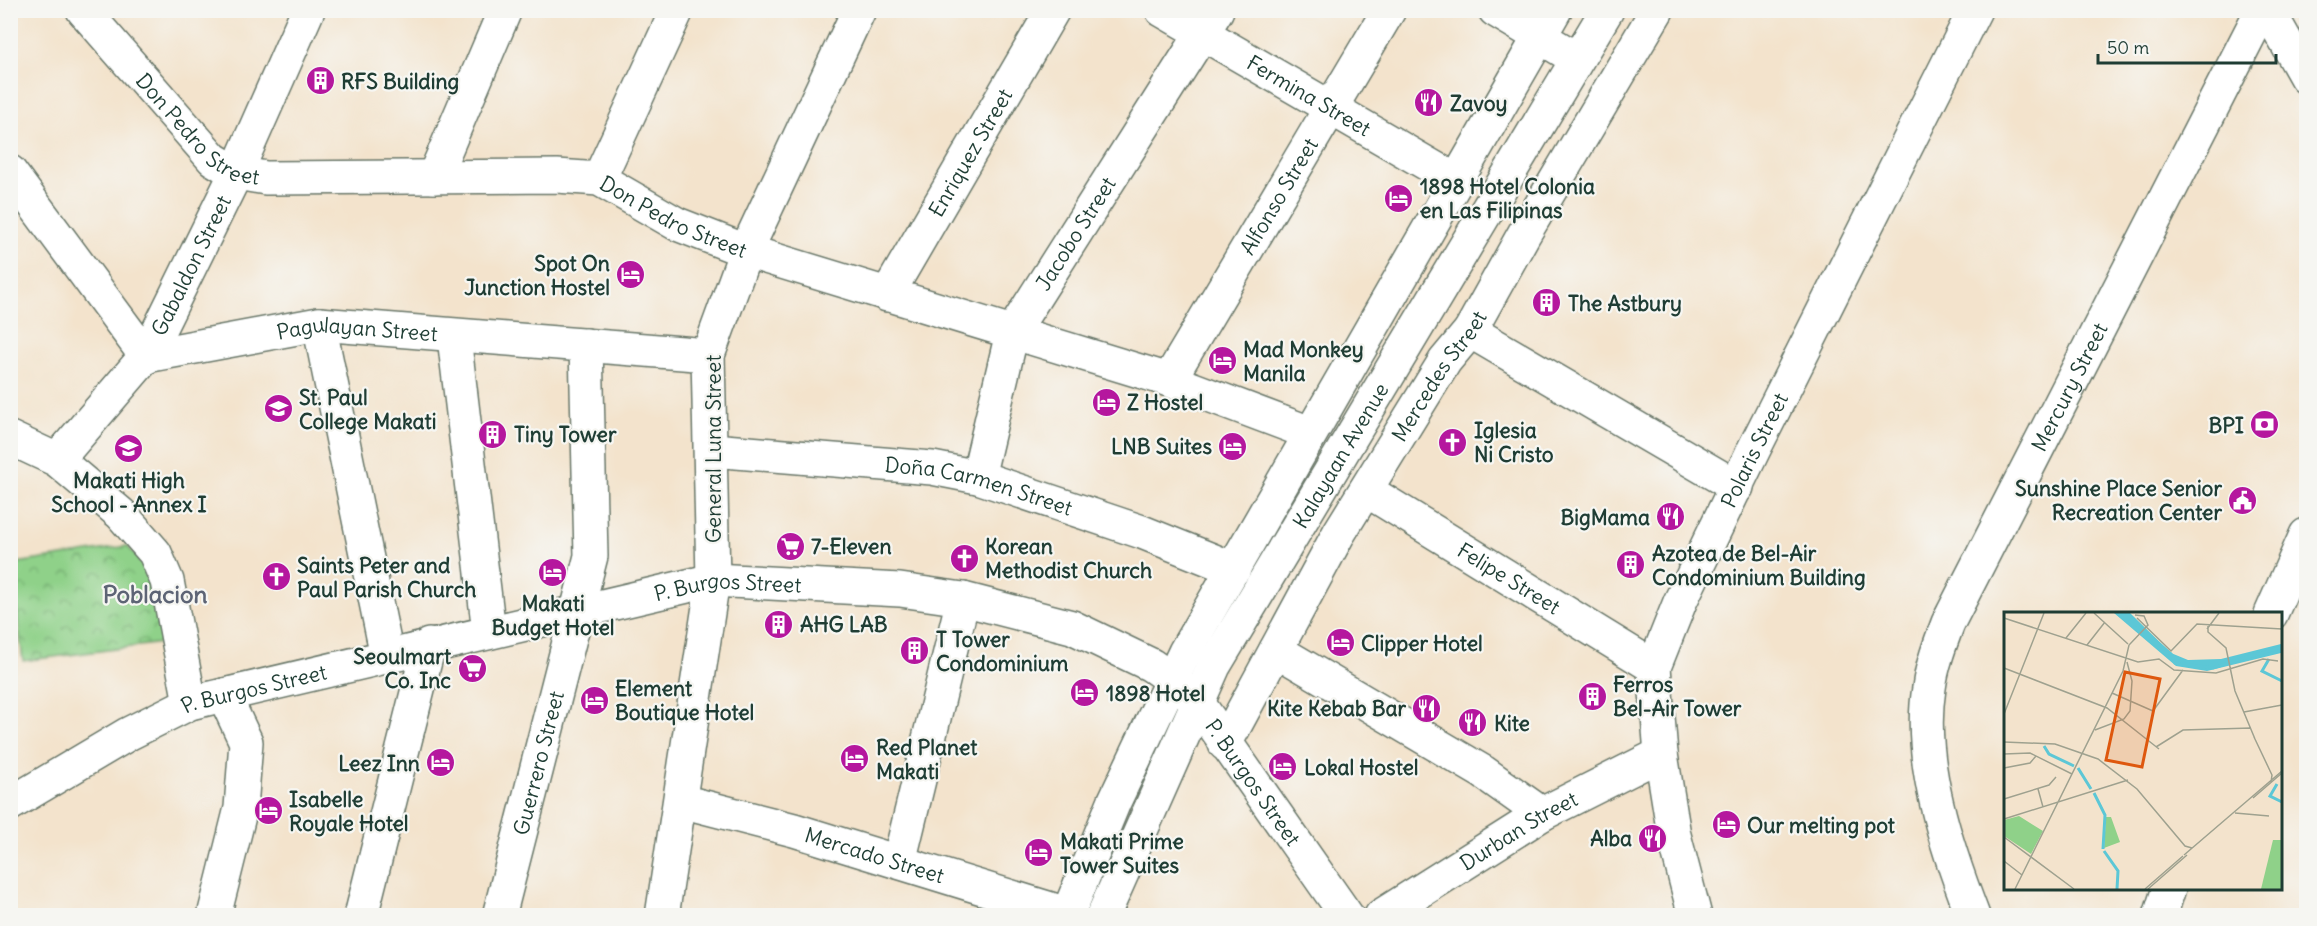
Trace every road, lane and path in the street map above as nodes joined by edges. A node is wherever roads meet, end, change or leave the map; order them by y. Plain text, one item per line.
1 (308, 10) edge
2 (505, 10) edge
3 (677, 10) edge
4 (1053, 10) edge
5 (1162, 10) edge
6 (1389, 10) edge
7 (1495, 10) edge
8 (1607, 10) edge
9 (1657, 10) edge
10 (1975, 10) edge
11 (2262, 10) edge
12 (2268, 10) edge
13 (851, 13) edge
14 (98, 18) edge
15 (1209, 22) edge
16 (1547, 24) edge
17 (1577, 59) junction
18 (2307, 77) edge
19 (1331, 109) junction
20 (10, 172) edge
21 (236, 173) junction
22 (434, 177) junction
23 (599, 179) junction
24 (1455, 180) junction
25 (746, 251) junction
26 (887, 295) junction
27 (319, 324) junction
28 (1470, 331) junction
29 (1012, 333) junction
30 (454, 337) junction
31 (586, 345) junction
32 (708, 355) junction
33 (146, 356) junction
34 (1168, 380) junction
35 (1310, 433) junction
36 (10, 438) edge
37 (712, 450) junction
38 (57, 460) junction
39 (978, 477) junction
40 (1737, 486) junction
41 (1366, 489) junction
42 (2307, 535) edge
43 (1234, 569) junction
44 (713, 579) junction
45 (963, 599) junction
46 (576, 612) junction
47 (2272, 612) edge
48 (489, 632) junction
49 (429, 645) junction
50 (1276, 650) junction
51 (387, 656) junction
52 (1654, 667) junction
53 (1171, 679) junction
54 (224, 695) junction
55 (190, 703) junction
56 (1198, 703) junction
57 (1225, 744) junction
58 (1661, 754) junction
59 (681, 801) junction
60 (10, 804) edge
61 (1542, 814) junction
62 (899, 862) junction
63 (2168, 890) edge
64 (214, 915) edge
65 (361, 915) edge
66 (499, 915) edge
67 (662, 915) edge
68 (1067, 915) edge
69 (1103, 915) edge
70 (1347, 915) edge
71 (1381, 915) edge
72 (1695, 915) edge
73 (1972, 915) edge
74 (2160, 915) edge

1 - 21 street, Gabaldon Street
2 - 22 street
3 - 23 street
4 - 26 street, Enriquez Street
5 - 15 street, Fermina Street
6 - 19 street, Alfonso Street
7 - 16 street
8 - 17 street, Kalayaan Avenue
9 - 28 street, Mercedes Street
10 - 40 street, Polaris Street
11 - 73 street, Mercury Street
12 - 18 street
13 - 25 street, General Luna Street
14 - 21 street, Don Pedro Street
15 - 19 street, Fermina Street
15 - 29 street, Jacobo Street
16 - 17 street
16 - 24 street, Kalayaan Avenue
17 - 56 street, Kalayaan Avenue
19 - 24 street, Fermina Street
19 - 34 street, Alfonso Street
20 - 33 street
21 - 22 street, Don Pedro Street
21 - 33 street, Gabaldon Street
22 - 23 street, Don Pedro Street
23 - 25 street, Don Pedro Street
24 - 35 street, Kalayaan Avenue
25 - 26 street, Don Pedro Street
25 - 32 street, General Luna Street
26 - 29 street, Don Pedro Street
27 - 30 street, Pagulayan Street
27 - 33 street, Pagulayan Street
27 - 51 street
28 - 40 street
28 - 41 street, Mercedes Street
29 - 34 street, Don Pedro Street
29 - 39 street, Jacobo Street
30 - 31 street, Pagulayan Street
30 - 48 street
31 - 32 street, Pagulayan Street
31 - 46 street, Guerrero Street
32 - 37 street, General Luna Street
33 - 38 street
34 - 35 street, Don Pedro Street
35 - 43 street, Kalayaan Avenue
36 - 38 street
37 - 39 street, Doña Carmen Street
37 - 44 street, General Luna Street
38 - 55 street
39 - 43 street, Doña Carmen Street
40 - 52 street, Polaris Street
41 - 50 street, Mercedes Street
41 - 52 street, Felipe Street
42 - 47 street
43 - 53 street, Kalayaan Avenue
44 - 45 street, P. Burgos Street
44 - 46 street, P. Burgos Street
44 - 59 street, General Luna Street
45 - 53 street, P. Burgos Street
45 - 62 street
46 - 48 street, P. Burgos Street
46 - 66 street, Guerrero Street
48 - 49 street, P. Burgos Street
49 - 51 street, P. Burgos Street
49 - 65 street
50 - 57 street, Mercedes Street
50 - 61 street
51 - 54 street, P. Burgos Street
52 - 58 street, Polaris Street
53 - 56 street, P. Burgos Street
53 - 68 street, Kalayaan Avenue
54 - 55 street, P. Burgos Street
54 - 64 street
55 - 60 street, P. Burgos Street
56 - 57 street, P. Burgos Street
56 - 69 street, Kalayaan Avenue
57 - 70 street, P. Burgos Street
58 - 61 street, Durban Street
58 - 72 street, Polaris Street
59 - 62 street, Mercado Street
59 - 67 street, General Luna Street
61 - 71 street, Durban Street
62 - 68 street, Mercado Street
63 - 74 street

